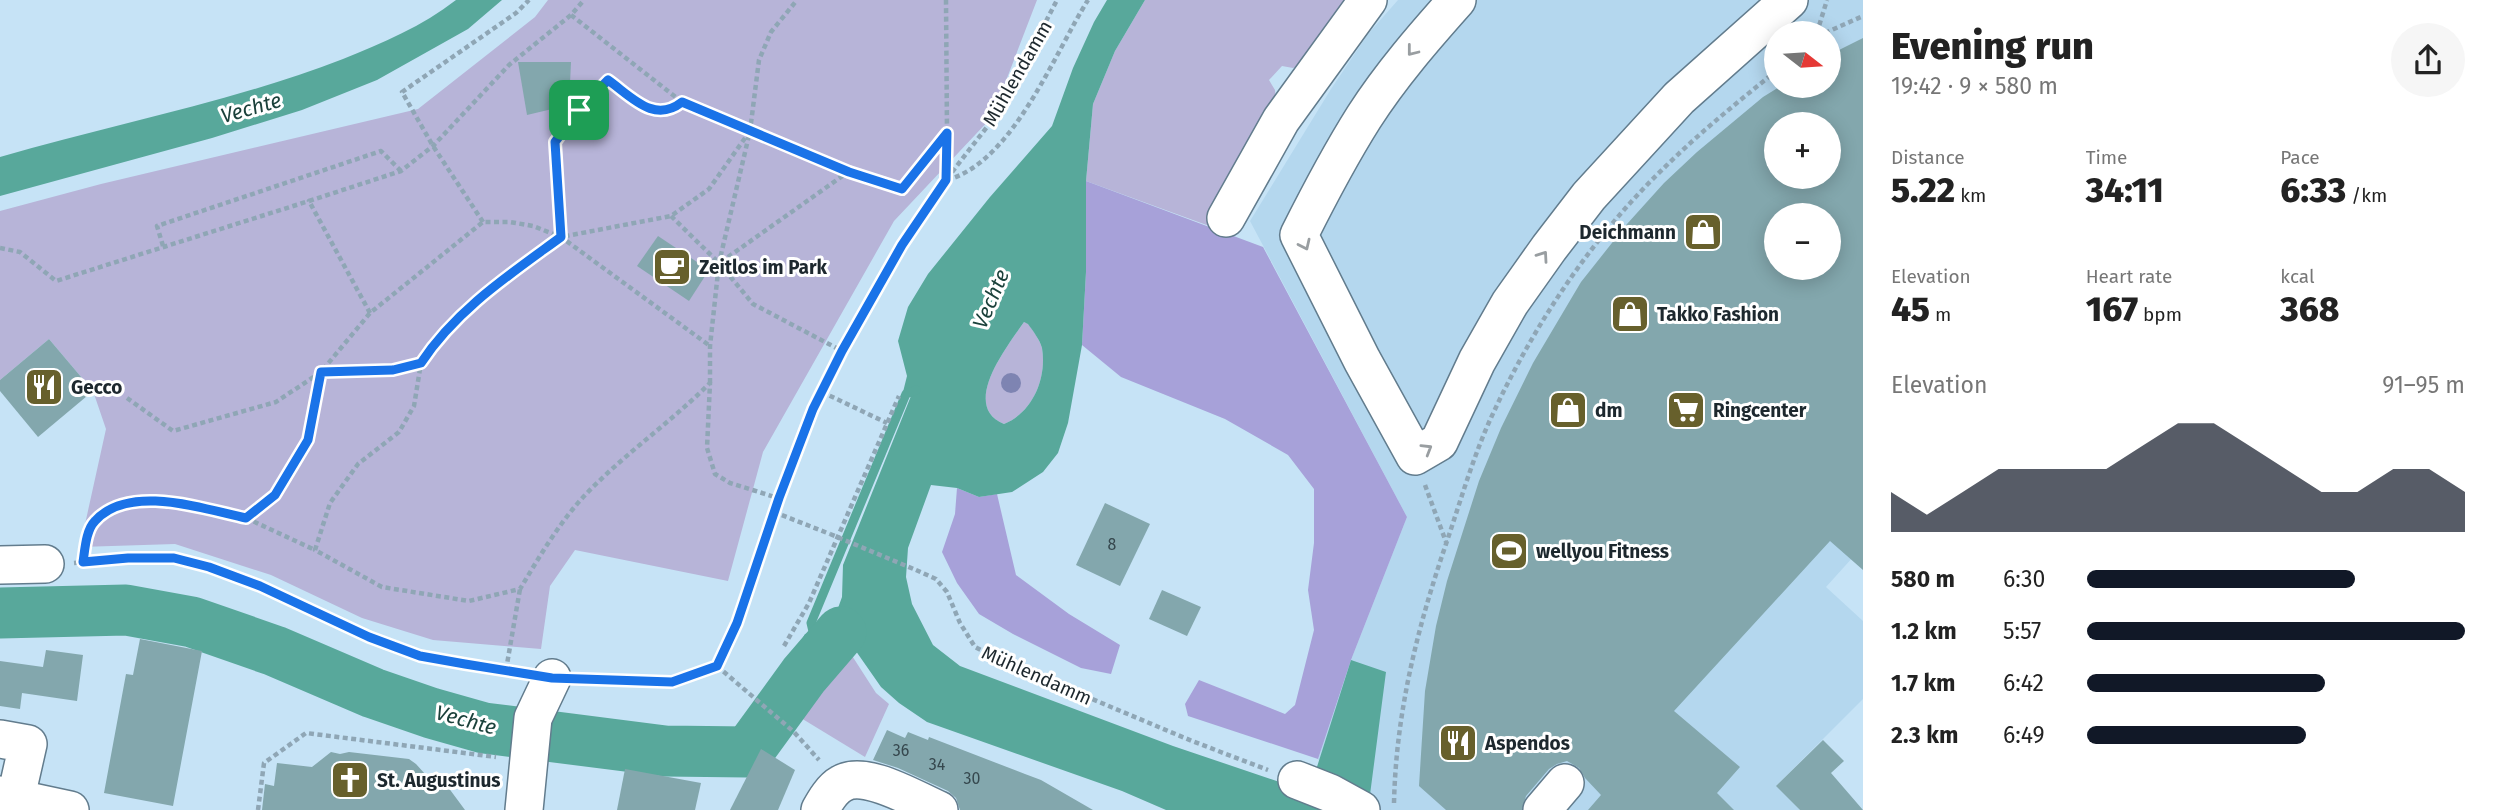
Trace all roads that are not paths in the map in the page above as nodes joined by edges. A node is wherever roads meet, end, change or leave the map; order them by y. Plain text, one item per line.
1 (1368, 0) edge
2 (1457, 0) edge
3 (1789, 0) edge
4 (1226, 218) dead end
5 (45, 564) road end
6 (0, 565) edge
7 (552, 678) road end
8 (0, 739) edge
9 (1297, 780) road end
10 (1565, 783) dead end
11 (8, 796) edge
12 (70, 810) edge
13 (524, 810) edge
14 (820, 810) edge
15 (939, 810) edge
16 (1361, 810) edge
17 (1542, 810) edge

1 - 4 street
2 -> 3 street
5 - 6 street
7 - 13 street
8 - 11 street
9 - 16 street
10 - 17 street
11 - 12 street
14 - 15 street

